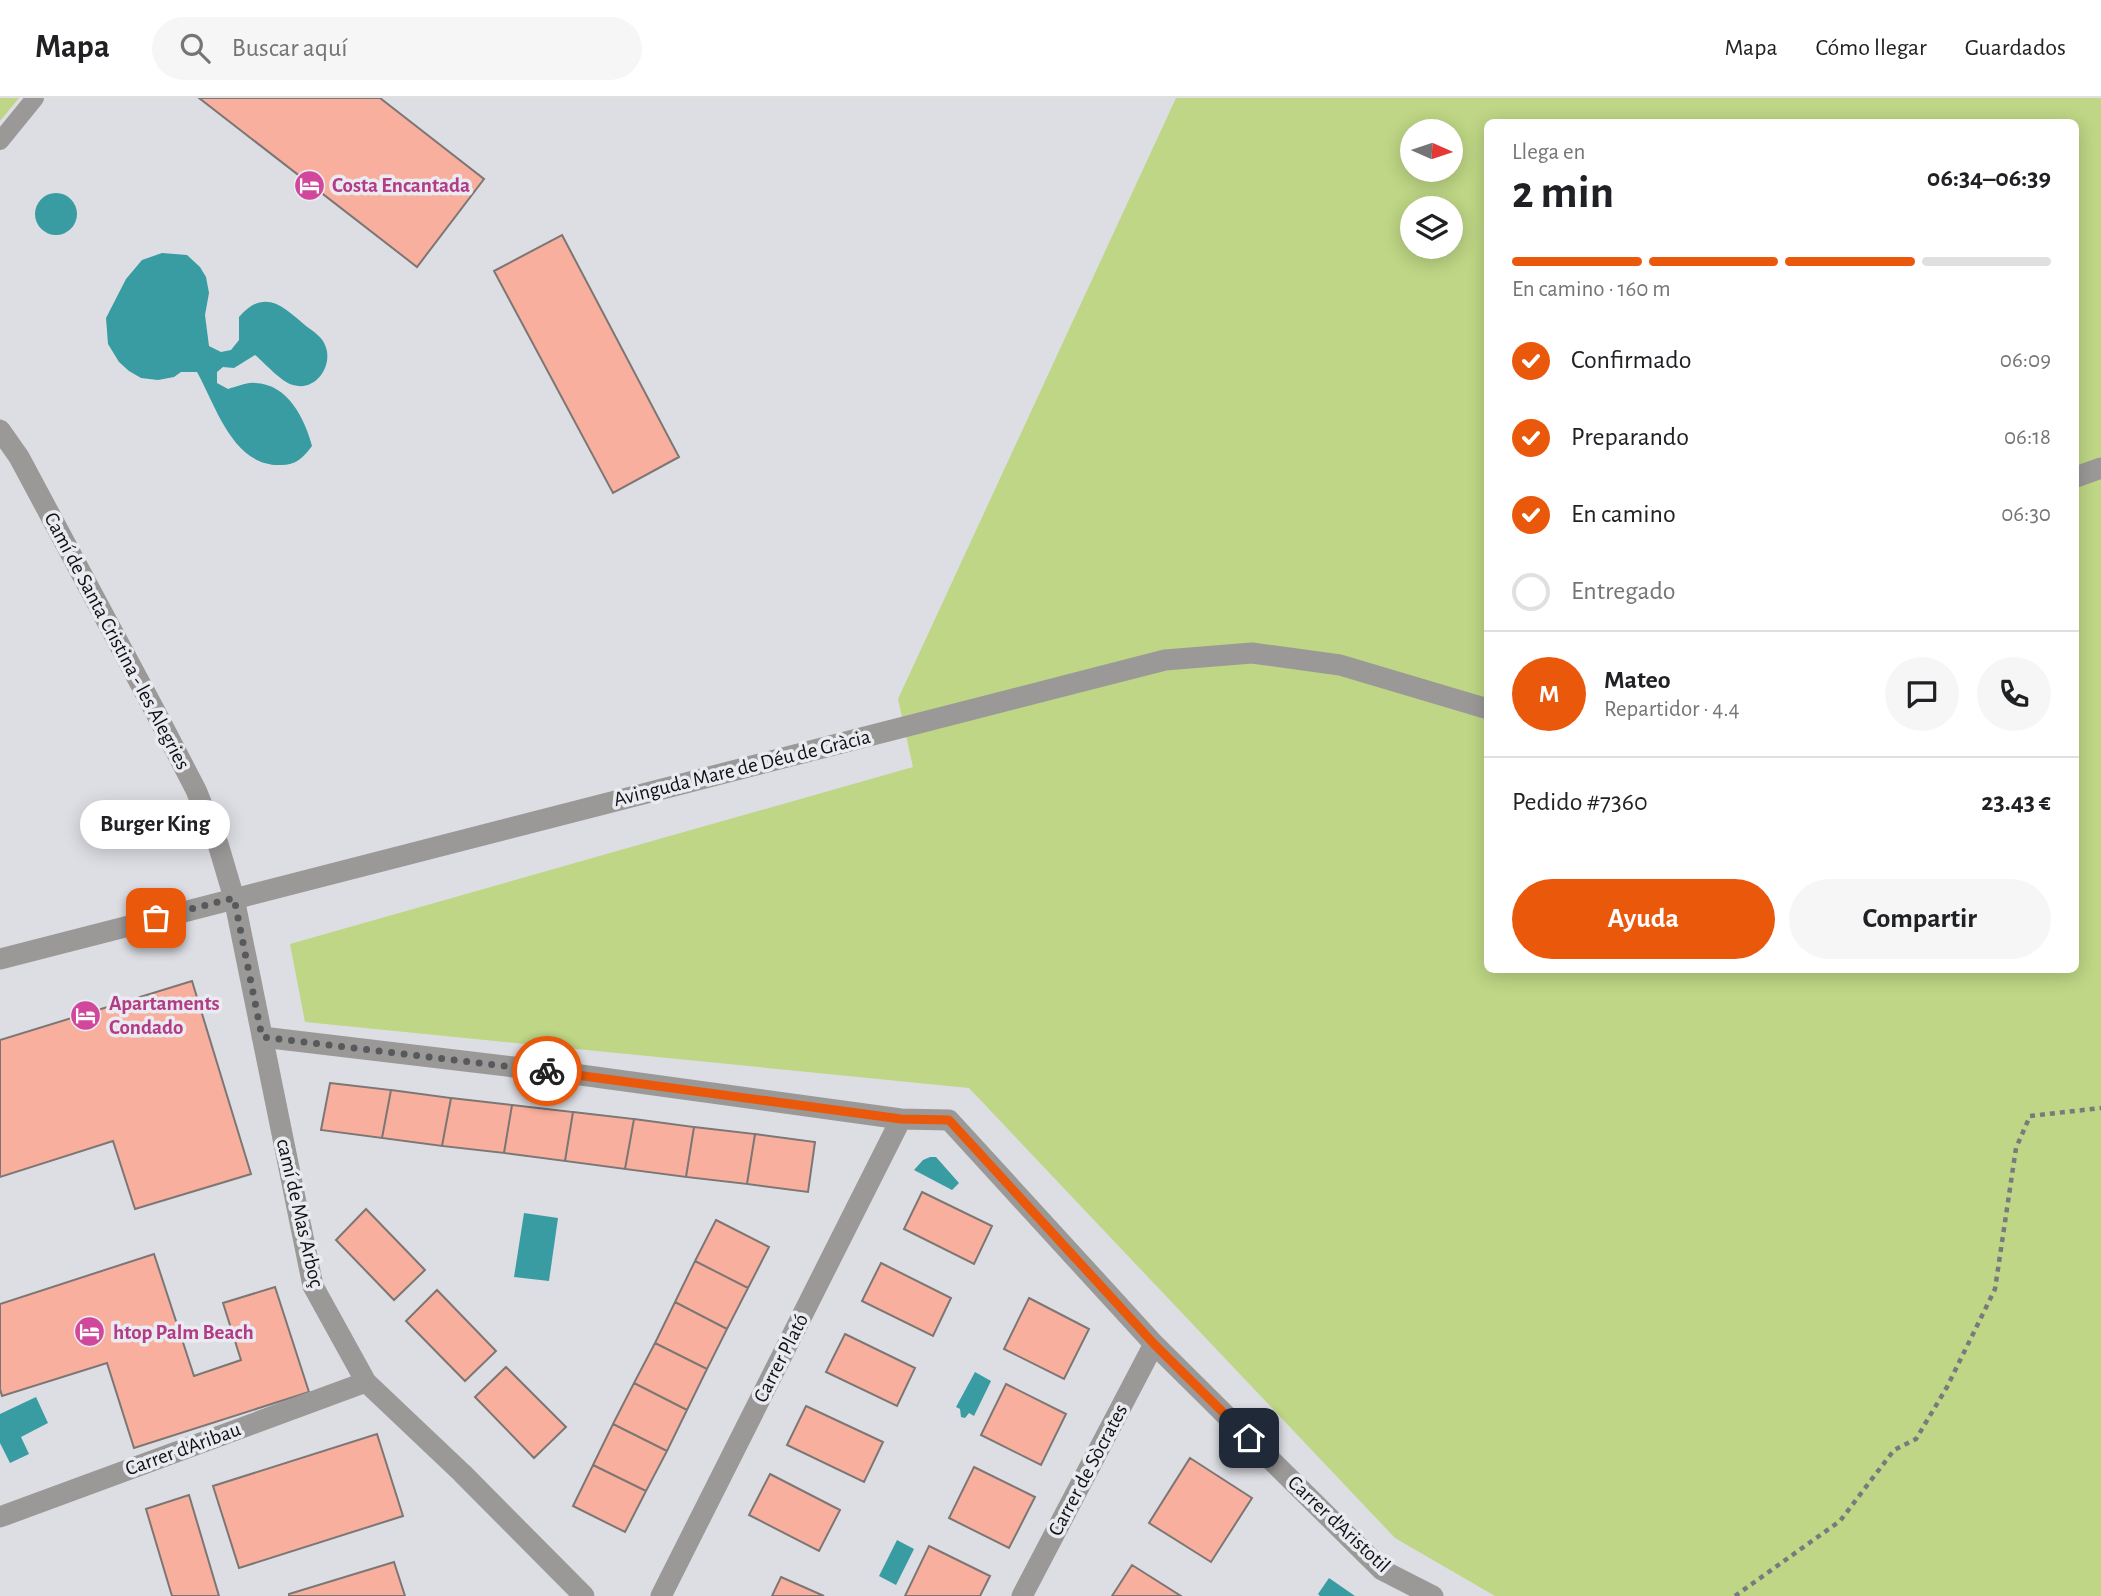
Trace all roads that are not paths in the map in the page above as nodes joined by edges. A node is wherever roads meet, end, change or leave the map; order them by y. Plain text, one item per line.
1 (35, 98) edge
2 (0, 141) edge
3 (0, 430) edge
4 (2101, 468) edge
5 (2079, 476) edge
6 (1484, 708) edge
7 (234, 898) junction
8 (0, 959) edge
9 (262, 1037) junction
10 (901, 1119) junction
11 (1154, 1344) junction
12 (366, 1382) junction
13 (0, 1517) edge
14 (584, 1596) edge
15 (661, 1596) edge
16 (1022, 1596) edge
17 (1433, 1596) edge

1 - 2 lane
3 - 7 street, Camí de Santa Cristina - les Alegries
4 - 5 street
6 - 7 street, Avinguda Mare de Déu de Gràcia
7 - 8 street, Avinguda Mare de Déu de Gràcia
7 - 9 street, camí de Mas Arboç
9 - 10 street, Carrer d'Aristotil
9 - 12 street, camí de Mas Arboç
10 - 11 street, Carrer d'Aristotil
10 - 15 street, Carrer Plató
11 - 16 street, Carrer de Sòcrates
11 - 17 street, Carrer d'Aristotil
12 - 13 street, Carrer d'Aribau
12 - 14 street, camí de Mas Arboç

